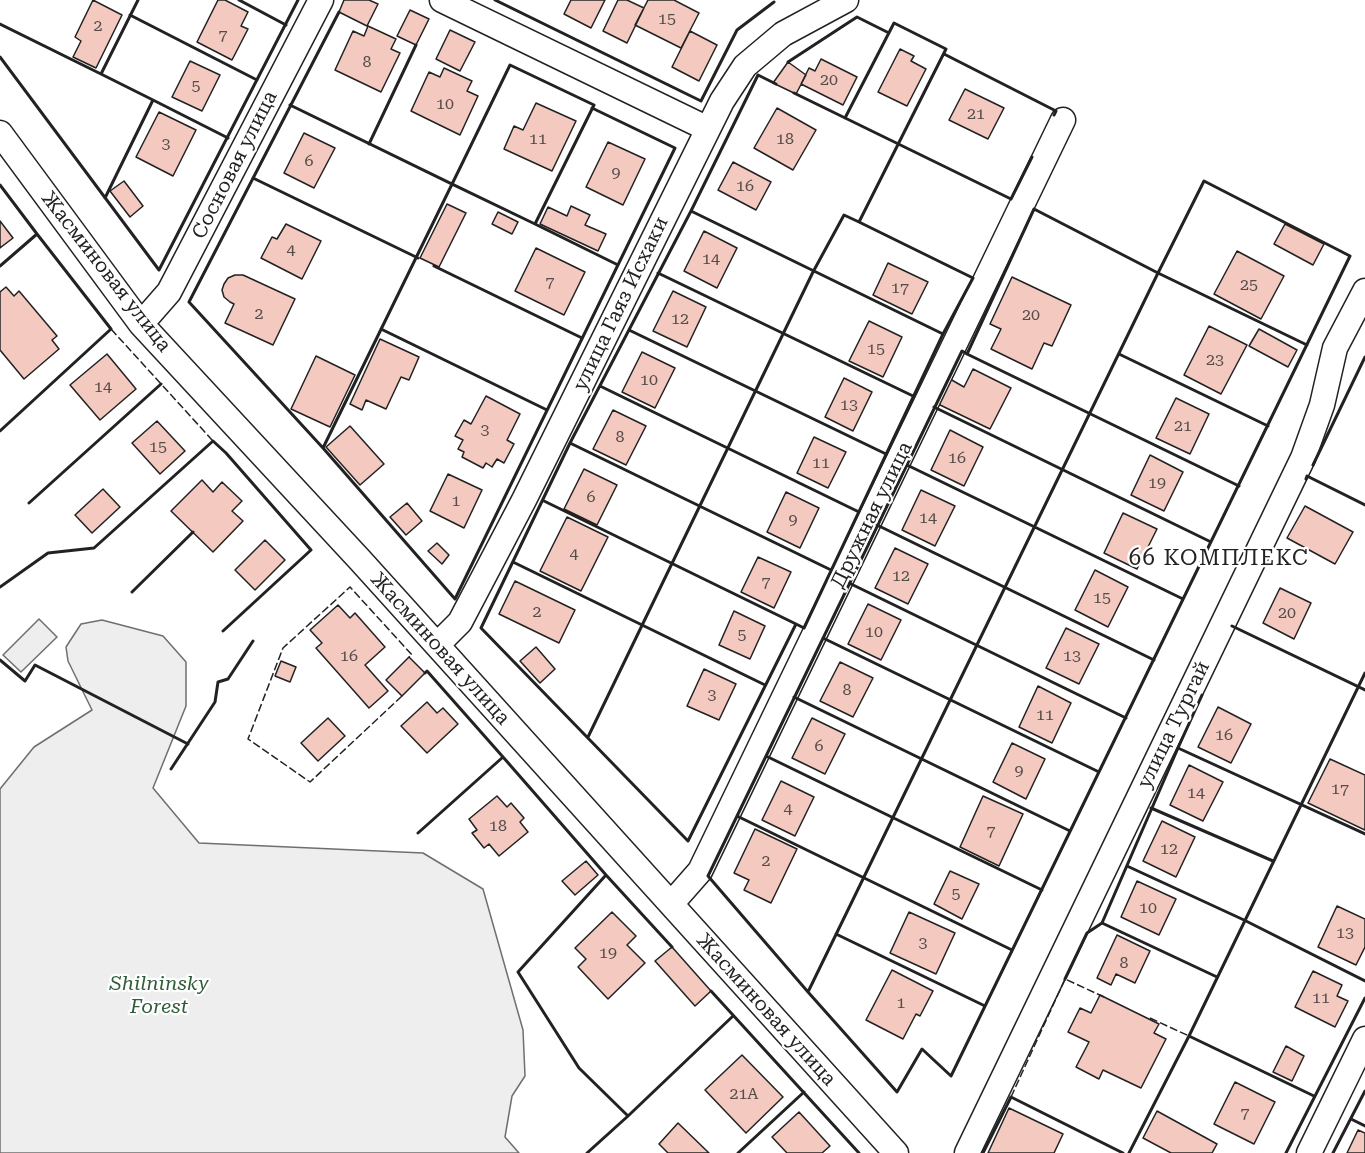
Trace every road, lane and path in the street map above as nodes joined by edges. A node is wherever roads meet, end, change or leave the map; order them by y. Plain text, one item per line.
1 (321, 0) edge
2 (442, 0) edge
3 (846, 0) edge
4 (1063, 120) dead end
5 (708, 129) junction
6 (0, 133) edge
7 (1365, 291) edge
8 (141, 324) junction
9 (437, 645) junction
10 (671, 904) junction
11 (1365, 1039) edge
12 (896, 1153) edge
13 (967, 1153) edge
14 (1309, 1153) edge

1 - 8 street, Сосновая улица
2 - 5 street
3 - 5 street, улица Гаяз Исхаки
4 - 10 street, Дружная улица
5 - 9 street, улица Гаяз Исхаки
6 - 8 street, Жасминовая улица
7 - 13 street, улица Тургай
8 - 9 street, Жасминовая улица
9 - 10 street, Жасминовая улица
10 - 12 street, Жасминовая улица
11 - 14 street

